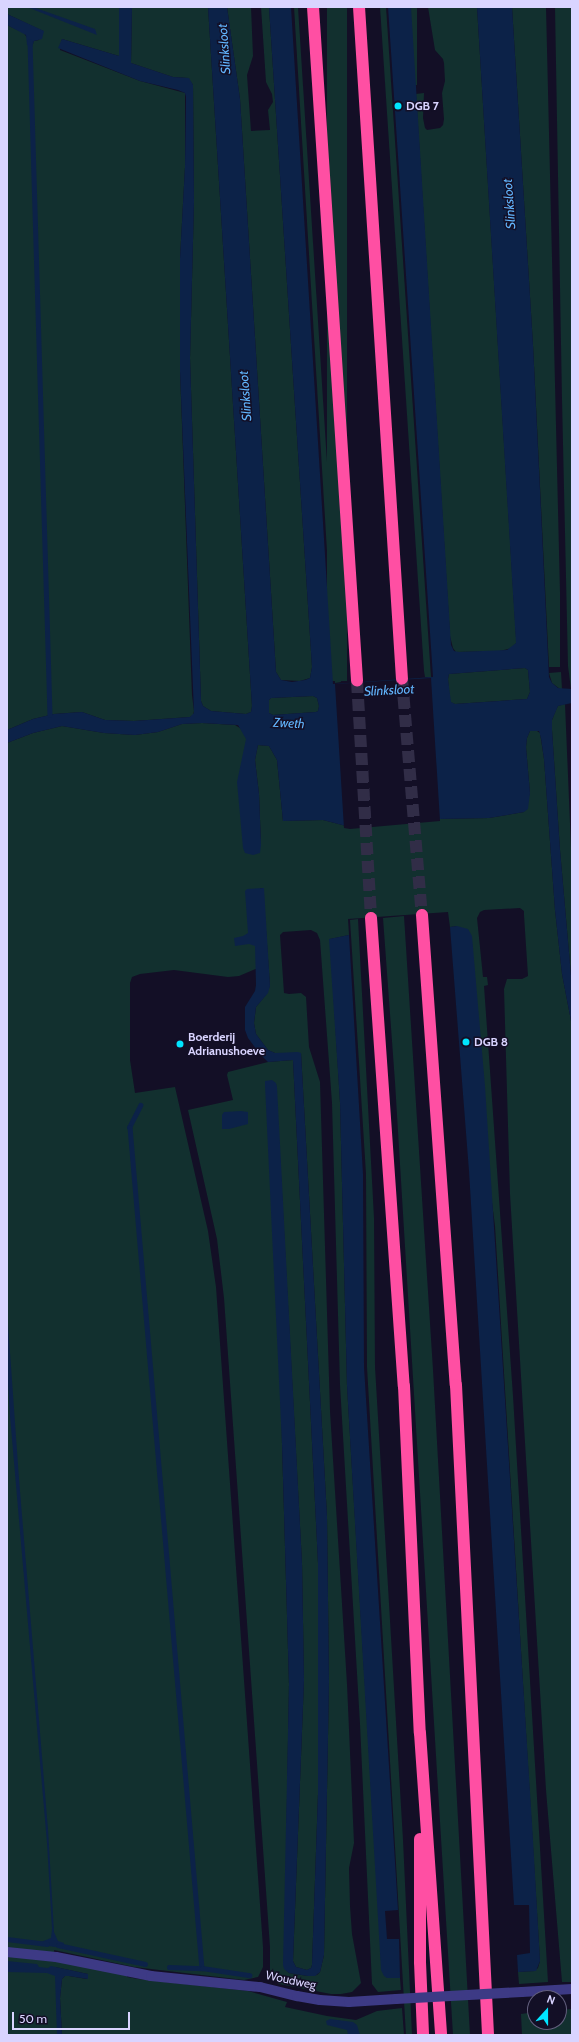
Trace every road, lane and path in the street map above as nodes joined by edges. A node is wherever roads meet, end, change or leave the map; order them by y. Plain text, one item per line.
1 (313, 7) edge
2 (359, 7) edge
3 (402, 679) tunnel mouth
4 (357, 681) tunnel mouth
5 (422, 915) tunnel mouth
6 (371, 918) tunnel mouth
7 (420, 1733) junction
8 (7, 1952) edge
9 (572, 1989) edge
10 (423, 2035) edge
11 (440, 2035) edge
12 (488, 2035) edge

1 - 4 highway
2 - 3 highway
5 - 12 highway
6 - 7 highway
7 - 10 highway
7 - 11 highway
8 - 9 street, Woudweg, bridge

